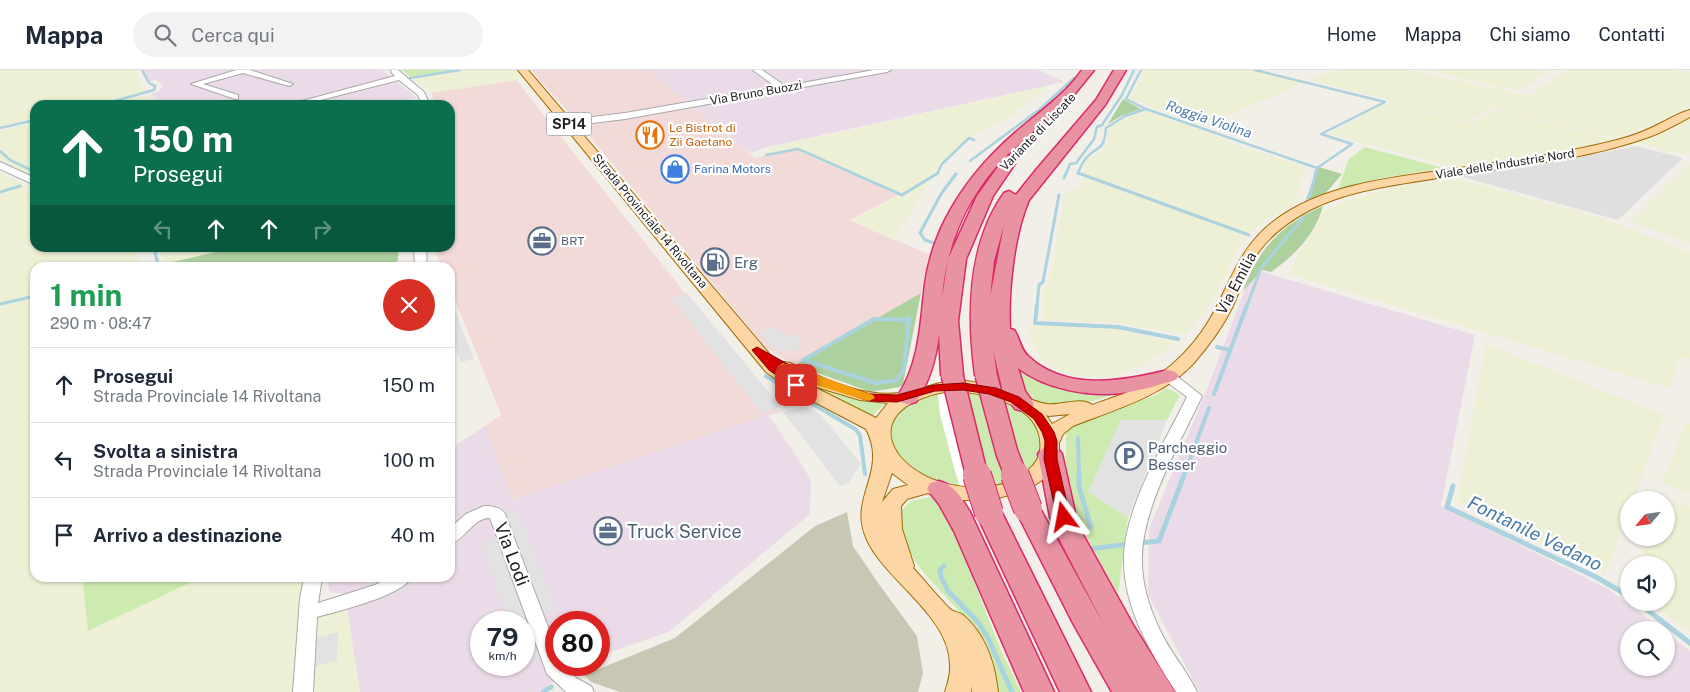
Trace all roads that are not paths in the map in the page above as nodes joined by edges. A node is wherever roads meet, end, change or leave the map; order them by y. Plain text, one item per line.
1 (243, 70) edge
2 (393, 70) edge
3 (523, 70) edge
4 (757, 70) edge
5 (887, 70) edge
6 (1088, 70) edge
7 (1093, 70) edge
8 (1111, 70) edge
9 (1120, 70) edge
10 (401, 77) junction
11 (289, 84) dead end
12 (784, 88) junction
13 (235, 97) dead end
14 (311, 100) edge
15 (424, 100) edge
16 (1690, 113) edge
17 (571, 126) junction
18 (1031, 163) dead end
19 (0, 165) edge
20 (30, 180) edge
21 (1018, 180) dead end
22 (1316, 203) joint
23 (1001, 289) junction
24 (757, 350) junction
25 (1168, 376) junction
26 (908, 397) junction
27 (1112, 403) junction
28 (1023, 404) junction
29 (882, 443) junction
30 (1050, 448) junction
31 (933, 487) junction
32 (455, 534) edge
33 (906, 573) junction
34 (312, 582) edge
35 (395, 582) edge
36 (934, 605) junction
37 (308, 613) junction
38 (303, 692) edge
39 (584, 692) edge
40 (958, 692) edge
41 (985, 692) edge
42 (1039, 692) edge
43 (1076, 692) edge
44 (1128, 692) edge
45 (1160, 692) edge
46 (1187, 692) edge

1 - 11 street
1 - 13 street
2 - 10 street
3 - 17 main road, Strada Provinciale 14 Rivoltana / SP14
4 - 12 street
5 - 12 street, Via Bruno Buozzi
6 - 26 highway
7 - 43 highway, Variante di Liscate, bridge
8 - 18 highway, Variante di Liscate
9 - 23 highway
10 - 14 street
10 - 15 street
12 - 17 street, Via Bruno Buozzi
16 - 22 main road, Viale delle Industrie Nord
17 - 24 main road, Strada Provinciale 14 Rivoltana / SP14
19 - 20 street
21 - 44 highway, Variante di Liscate, bridge
22 - 25 main road, Via Emilia
23 - 25 highway
23 - 28 highway
24 - 26 main road, Strada Provinciale 14 Rivoltana / SP14
24 - 29 main road, Strada Provinciale 14 Rivoltana / SP14
25 - 27 main road, Via Emilia
25 - 46 street
26 - 28 main road
26 - 29 main road
27 - 28 main road, Via Emilia
27 - 30 main road, Via Emilia
28 - 30 main road
29 - 31 main road
29 - 33 main road
30 - 31 main road
30 - 45 highway
31 - 33 main road
31 - 42 highway
32 - 39 street, Via Lodi
33 - 36 main road
34 - 37 street
35 - 37 street
36 - 40 main road
36 - 41 main road
37 - 38 street

